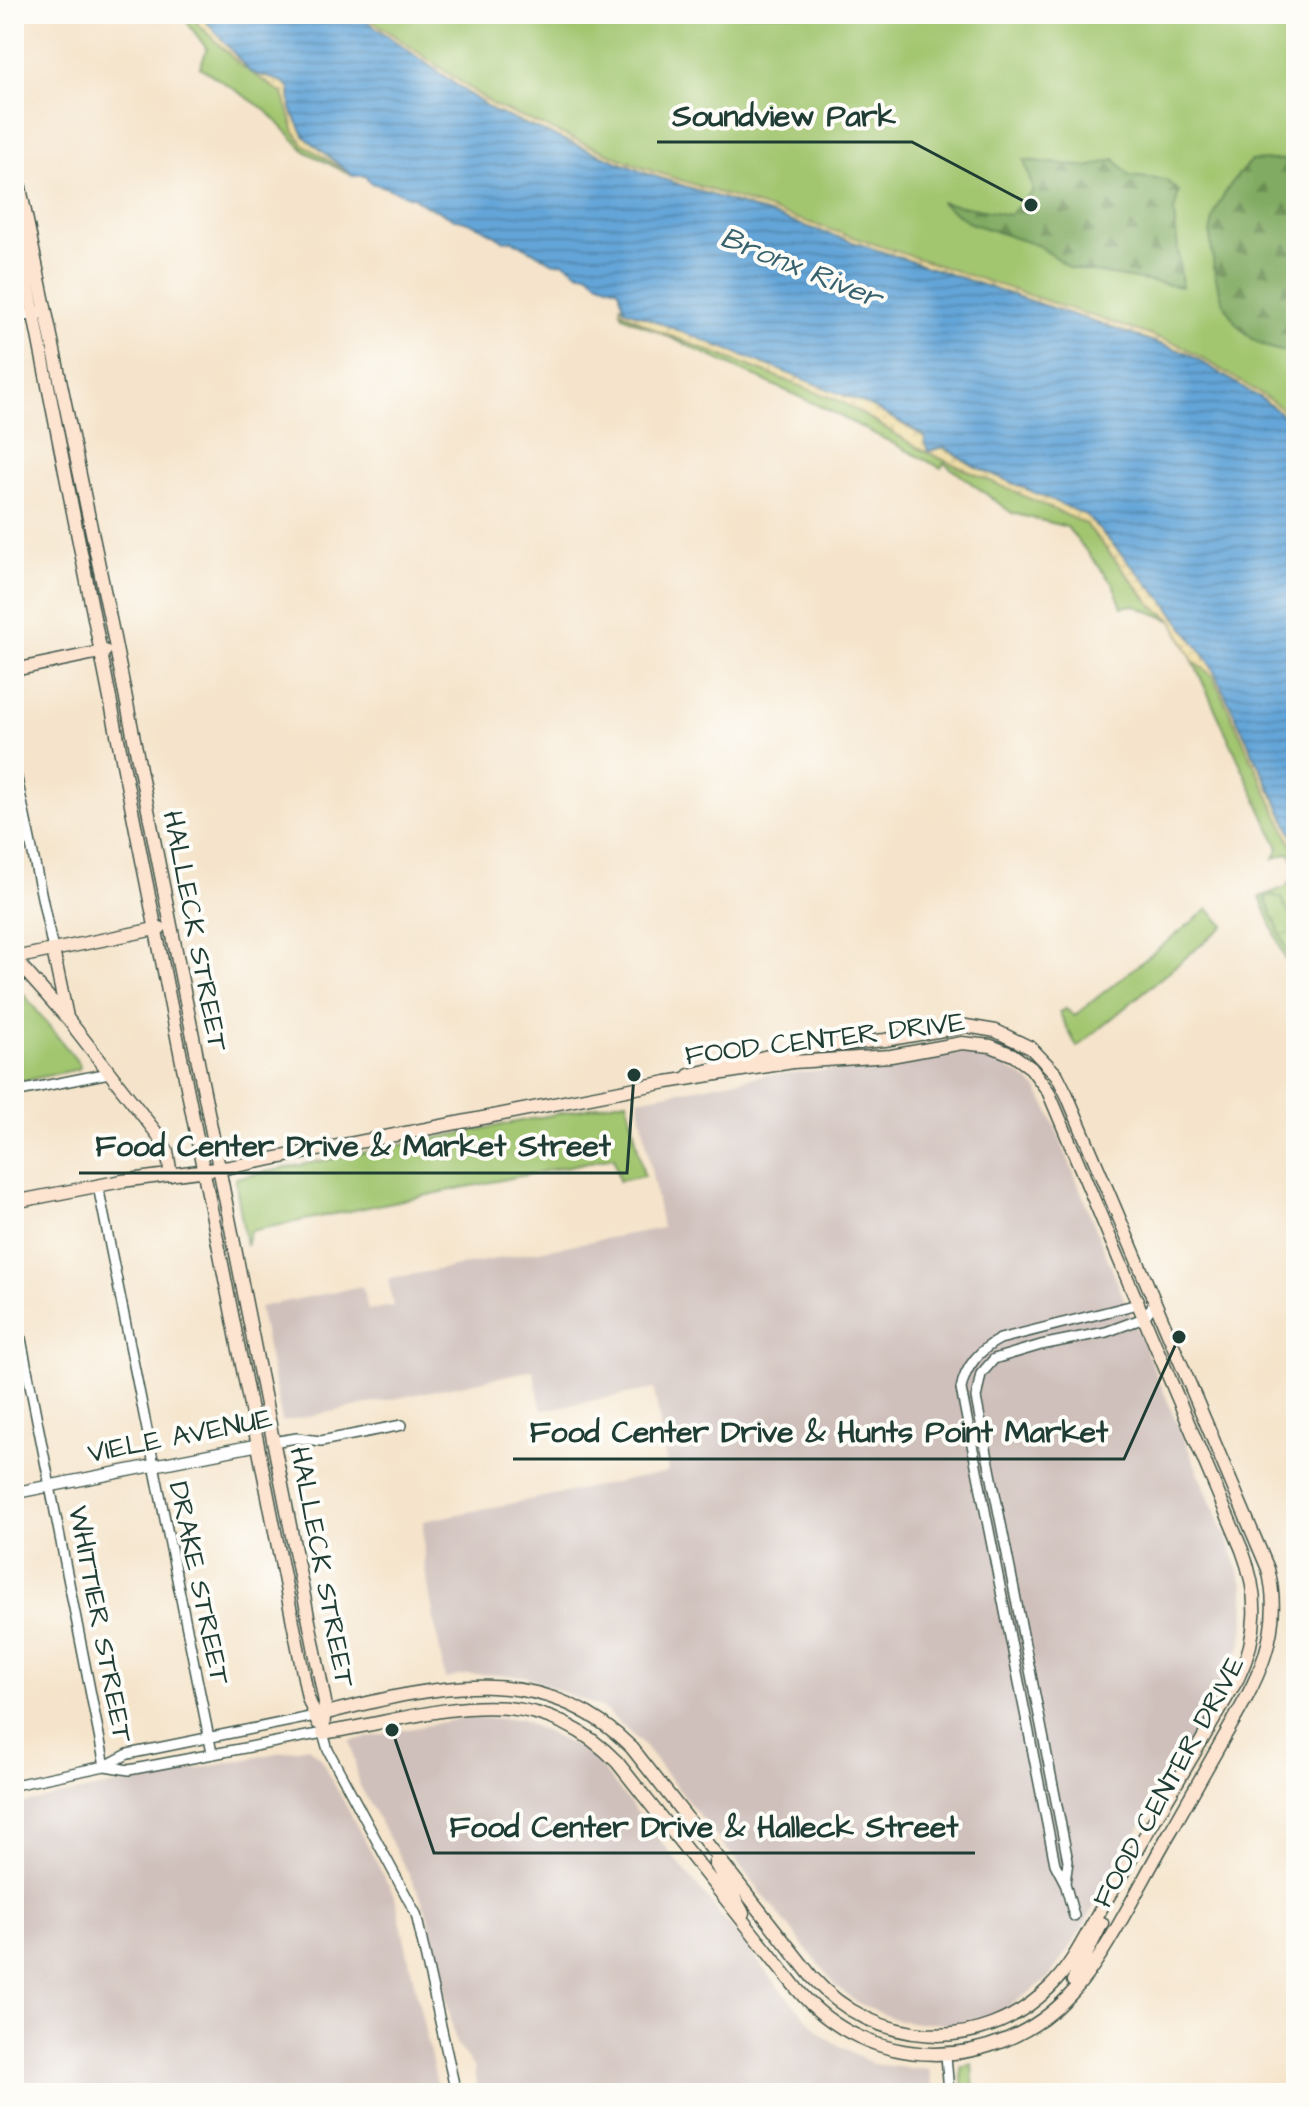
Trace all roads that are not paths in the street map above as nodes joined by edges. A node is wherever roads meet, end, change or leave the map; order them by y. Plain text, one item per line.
1 (14, 159) edge
2 (14, 214) edge
3 (47, 310) junction
4 (33, 313) junction
5 (14, 317) edge
6 (116, 649) junction
7 (99, 652) junction
8 (14, 670) edge
9 (14, 764) edge
10 (169, 926) junction
11 (154, 930) junction
12 (53, 950) junction
13 (14, 958) edge
14 (67, 1018) junction
15 (109, 1073) junction
16 (667, 1082) junction
17 (14, 1092) edge
18 (1071, 1144) junction
19 (219, 1170) junction
20 (204, 1171) junction
21 (171, 1175) junction
22 (98, 1186) junction
23 (14, 1202) edge
24 (1125, 1230) junction
25 (1155, 1302) junction
26 (14, 1303) edge
27 (1138, 1304) junction
28 (1144, 1318) junction
29 (402, 1425) dead end
30 (272, 1442) junction
31 (257, 1445) junction
32 (152, 1465) junction
33 (50, 1486) junction
34 (14, 1493) edge
35 (319, 1715) junction
36 (323, 1733) junction
37 (208, 1739) junction
38 (212, 1753) junction
39 (105, 1766) junction
40 (14, 1785) edge
41 (693, 1825) junction
42 (1125, 1873) junction
43 (1065, 1883) junction
44 (1074, 1916) dead end
45 (756, 1938) junction
46 (1061, 2004) junction
47 (946, 2055) junction
48 (456, 2093) edge
49 (949, 2093) edge

1 - 3 main road, HALLECK STREET
2 - 4 main road, HALLECK STREET
3 - 4 street
3 - 6 main road, HALLECK STREET
4 - 5 street
4 - 7 main road, HALLECK STREET
6 - 7 main road
6 - 10 main road, HALLECK STREET
7 - 8 main road
7 - 11 main road, HALLECK STREET
9 - 12 street
10 - 11 main road
10 - 19 main road, HALLECK STREET
11 - 12 main road
11 - 20 main road, HALLECK STREET
12 - 13 main road
12 - 14 main road
13 - 14 main road
14 - 15 main road
15 - 17 street
15 - 21 main road
16 - 18 main road, FOOD CENTER DRIVE
16 - 19 main road, FOOD CENTER DRIVE
16 - 24 main road, FOOD CENTER DRIVE
18 - 24 main road
18 - 27 main road, FOOD CENTER DRIVE
19 - 20 main road, FOOD CENTER DRIVE
19 - 30 main road, HALLECK STREET
20 - 21 main road, FOOD CENTER DRIVE
20 - 31 main road, HALLECK STREET
21 - 22 main road, FOOD CENTER DRIVE
22 - 23 main road, FOOD CENTER DRIVE
22 - 32 street, DRAKE STREET
24 - 25 main road, FOOD CENTER DRIVE
25 - 28 street
25 - 46 main road, FOOD CENTER DRIVE
26 - 33 street, WHITTIER STREET
27 - 28 main road, FOOD CENTER DRIVE
27 - 43 street
28 - 42 main road, FOOD CENTER DRIVE
28 - 43 street
29 - 30 street, VIELE AVENUE
30 - 31 main road, VIELE AVENUE
30 - 35 main road, HALLECK STREET
31 - 32 street, VIELE AVENUE
31 - 35 main road, HALLECK STREET
32 - 33 street, VIELE AVENUE
32 - 37 street, DRAKE STREET
33 - 34 street, VIELE AVENUE
33 - 39 street, WHITTIER STREET
35 - 36 main road
35 - 37 street
35 - 41 main road, FOOD CENTER DRIVE
36 - 38 street
36 - 45 main road, FOOD CENTER DRIVE
36 - 48 street
37 - 38 street, DRAKE STREET
37 - 39 street
38 - 39 street
39 - 40 street
41 - 42 main road, FOOD CENTER DRIVE
41 - 45 main road
42 - 46 main road
43 - 44 street
45 - 47 main road, FOOD CENTER DRIVE
46 - 47 main road, FOOD CENTER DRIVE
47 - 49 street

